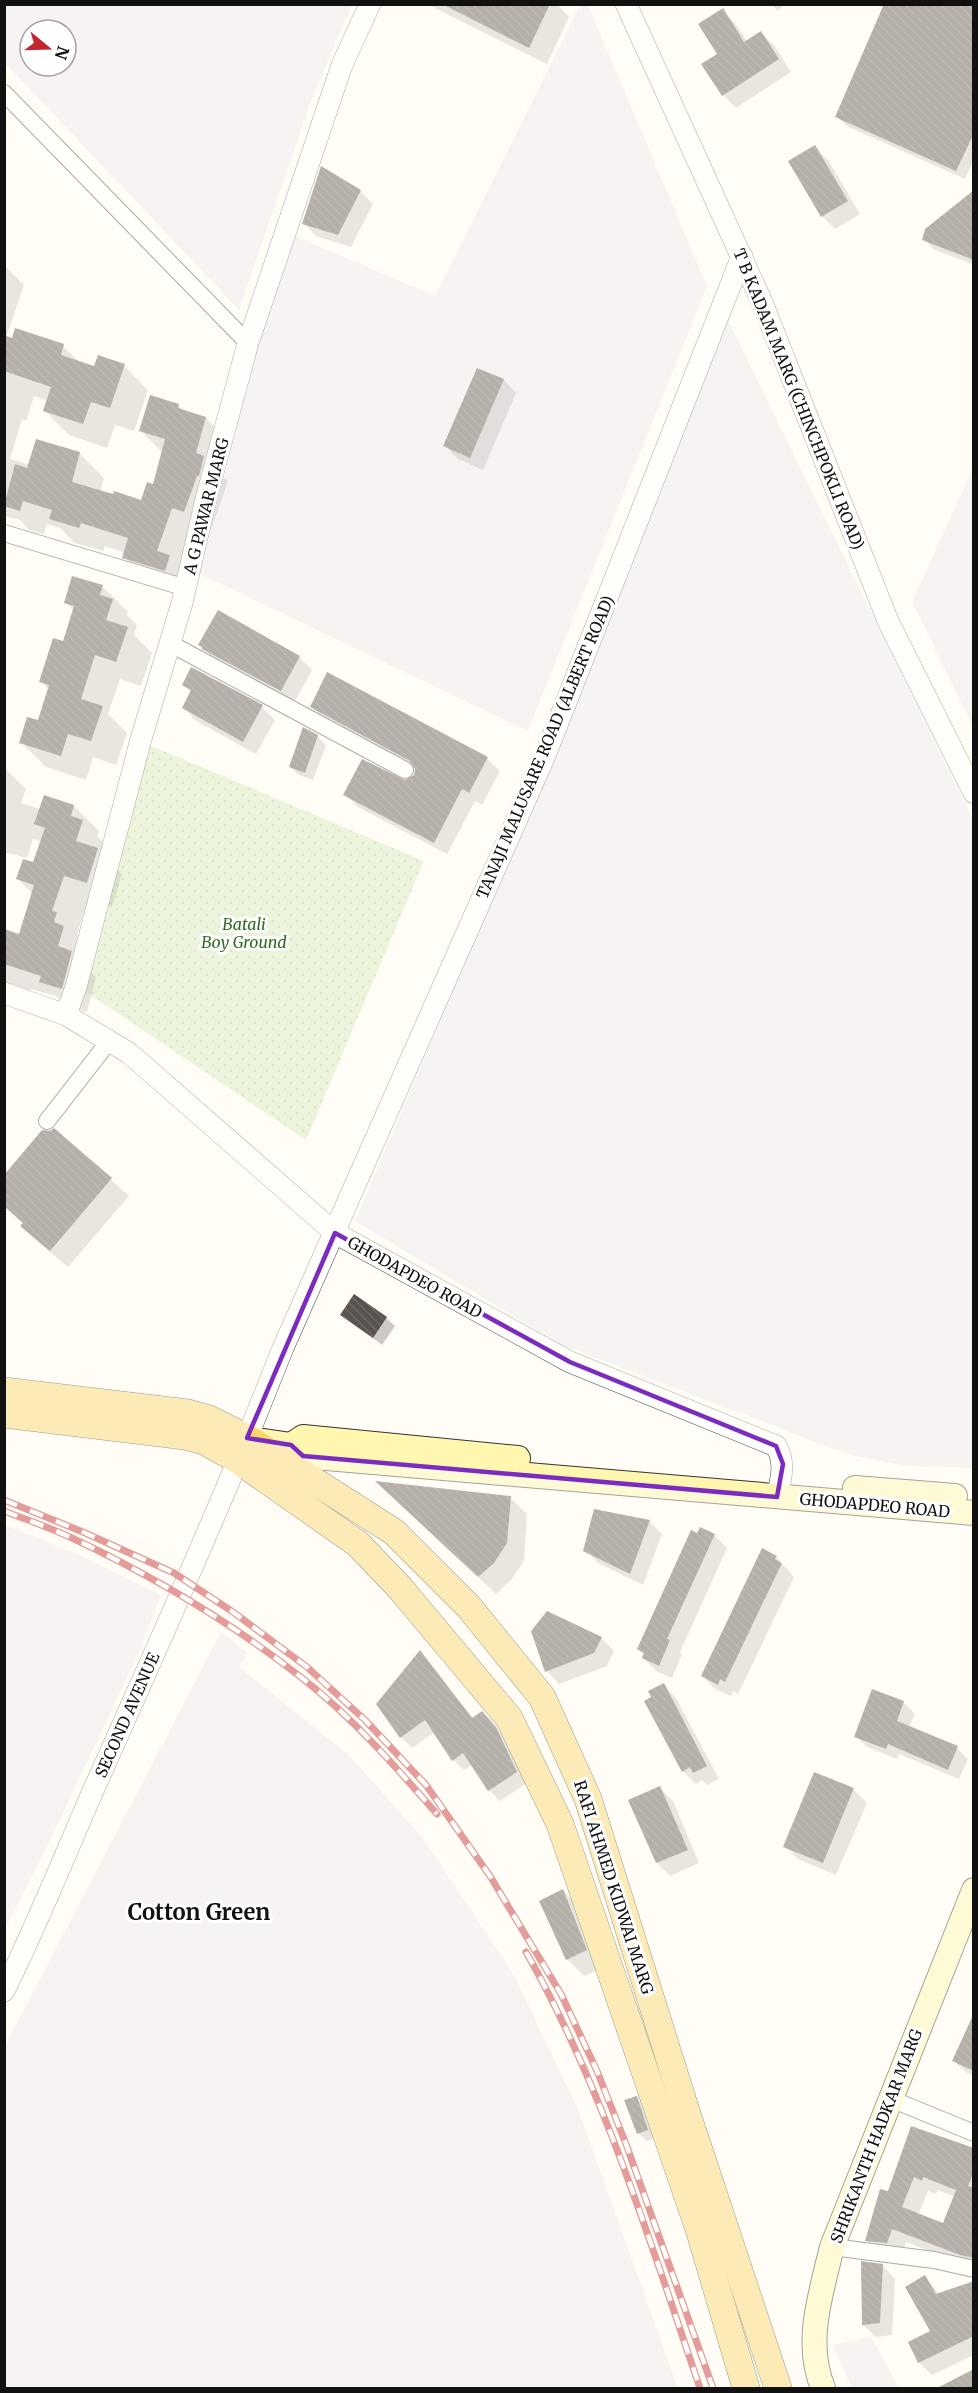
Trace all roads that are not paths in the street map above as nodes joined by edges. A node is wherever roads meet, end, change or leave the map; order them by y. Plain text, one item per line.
1 (370, 4) edge
2 (626, 4) edge
3 (4, 93) edge
4 (742, 256) junction
5 (248, 343) junction
6 (4, 533) edge
7 (186, 588) junction
8 (169, 643) junction
9 (405, 770) dead end
10 (974, 793) edge
11 (4, 993) edge
12 (66, 1015) junction
13 (110, 1040) junction
14 (48, 1121) dead end
15 (335, 1233) junction
16 (4, 1391) edge
17 (4, 1413) edge
18 (243, 1449) junction
19 (779, 1490) junction
20 (974, 1497) edge
21 (974, 1513) edge
22 (974, 1890) edge
23 (4, 1991) edge
24 (891, 2099) junction
25 (974, 2133) edge
26 (832, 2247) junction
27 (974, 2269) edge
28 (746, 2388) edge
29 (778, 2388) edge
30 (823, 2388) edge

1 - 5 street, A G PAWAR MARG
2 - 4 street, T B KADAM MARG (CHINCHPOKLI ROAD)
3 - 5 street
4 - 10 street, T B KADAM MARG (CHINCHPOKLI ROAD)
4 - 15 street, TANAJI MALUSARE ROAD (ALBERT ROAD)
5 - 7 street, A G PAWAR MARG
6 - 7 street
7 - 8 street, A G PAWAR MARG
8 - 9 street
8 - 12 street, A G PAWAR MARG
11 - 12 street, GHODAPDEO ROAD
12 - 13 street, GHODAPDEO ROAD
13 - 14 street
13 - 15 street, GHODAPDEO ROAD
15 - 18 street, TANAJI MALUSARE ROAD (ALBERT ROAD)
15 - 19 street, GHODAPDEO ROAD
16 - 18 main road
17 - 18 main road
18 - 19 main road, GHODAPDEO ROAD
18 - 23 street, SECOND AVENUE
18 - 28 main road, RAFI AHMED KIDWAI MARG
18 - 29 main road, RAFI AHMED KIDWAI MARG
19 - 20 main road, GHODAPDEO ROAD
19 - 21 main road, GHODAPDEO ROAD
22 - 24 main road, SHRIKANTH HADKAR MARG
24 - 25 street
24 - 26 main road, SHRIKANTH HADKAR MARG
26 - 27 street
26 - 30 main road, SHRIKANTH HADKAR MARG

